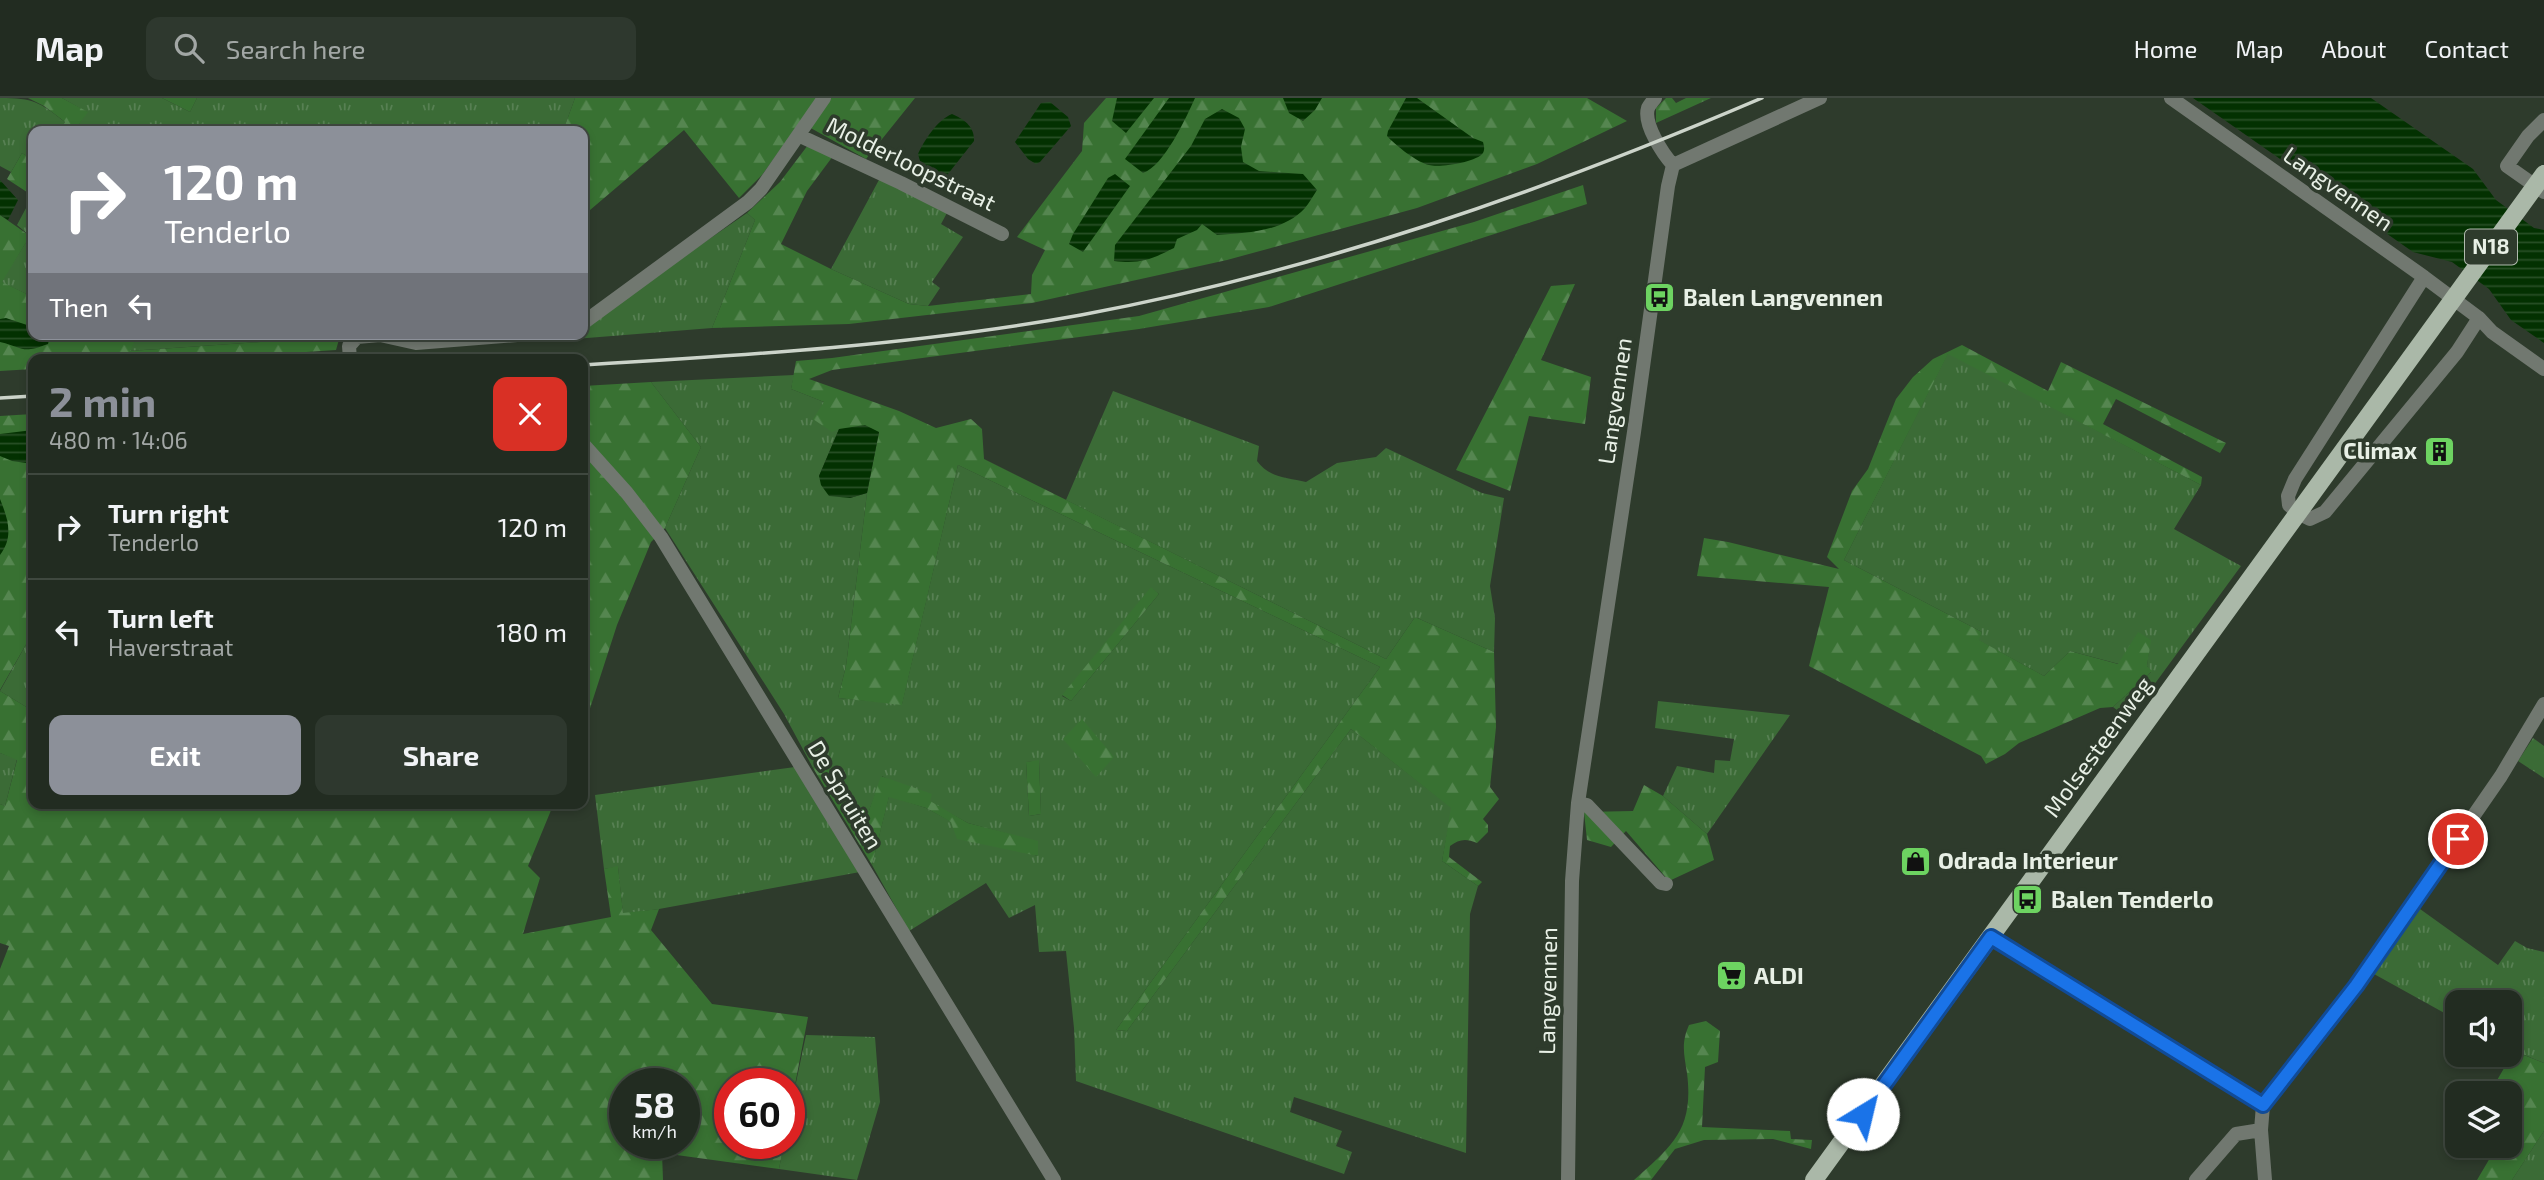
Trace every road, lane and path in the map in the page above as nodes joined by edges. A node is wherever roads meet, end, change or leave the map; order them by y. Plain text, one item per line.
1 (824, 98) edge
2 (1655, 98) edge
3 (1820, 98) edge
4 (2171, 98) edge
5 (2544, 120) edge
6 (800, 135) junction
7 (1673, 165) junction
8 (2544, 174) edge
9 (2544, 192) edge
10 (1002, 234) dead end
11 (2424, 277) junction
12 (2479, 318) junction
13 (588, 319) edge
14 (400, 340) edge
15 (462, 340) edge
16 (2544, 369) edge
17 (588, 450) edge
18 (2298, 513) junction
19 (2544, 704) edge
20 (1578, 803) junction
21 (1666, 884) dead end
22 (1991, 937) junction
23 (2263, 1105) junction
24 (2261, 1130) junction
25 (1054, 1180) edge
26 (1568, 1180) edge
27 (1814, 1180) edge
28 (2196, 1180) edge
29 (2265, 1180) edge

1 - 6 street, Molderloopstraat
2 - 7 street
3 - 7 street
4 - 11 street, Langvennen
5 - 9 street
6 - 10 street, Molderloopstraat
6 - 13 street, Molderloopstraat
7 - 20 street, Langvennen
8 - 18 main road, Molsesteenweg / N18
11 - 12 street, Langvennen
11 - 18 street
12 - 16 street, Langvennen
12 - 18 street
14 - 15 street
17 - 25 street, De Spruiten
18 - 22 main road, Molsesteenweg / N18
19 - 23 street
20 - 21 street
20 - 26 street, Langvennen
22 - 23 street
22 - 27 main road, Molsesteenweg / N18
23 - 24 street
24 - 28 street
24 - 29 street

